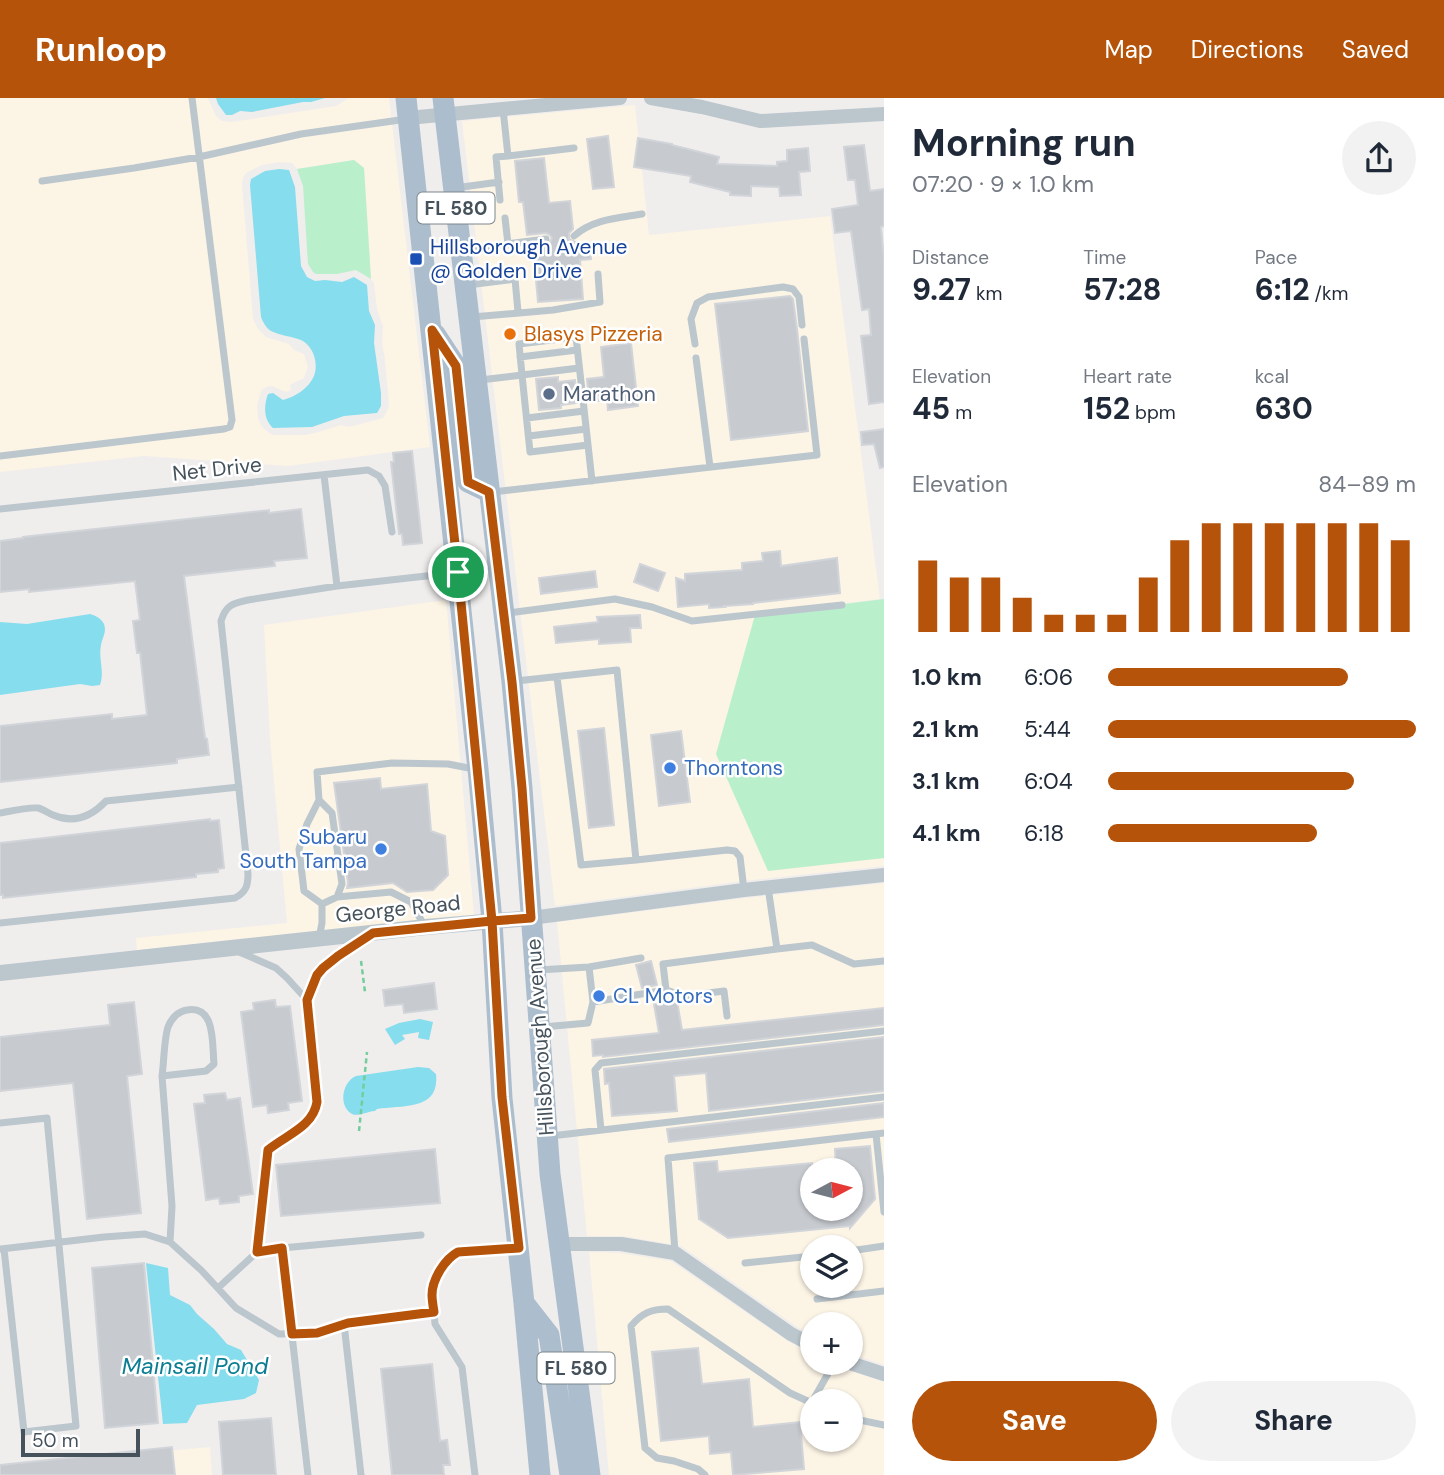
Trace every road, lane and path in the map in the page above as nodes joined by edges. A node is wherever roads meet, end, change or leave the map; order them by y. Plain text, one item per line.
1 (192, 98) edge
2 (620, 98) edge
3 (651, 98) edge
4 (731, 98) edge
5 (444, 106) edge
6 (407, 108) edge
7 (502, 109) junction
8 (729, 114) junction
9 (884, 114) edge
10 (574, 148) dead end
11 (508, 156) junction
12 (199, 157) junction
13 (42, 181) dead end
14 (499, 182) junction
15 (454, 188) junction
16 (500, 200) dead end
17 (642, 214) dead end
18 (505, 218) dead end
19 (574, 236) dead end
20 (546, 239) dead end
21 (508, 244) junction
22 (461, 249) junction
23 (598, 274) dead end
24 (465, 285) junction
25 (518, 312) junction
26 (469, 317) junction
27 (802, 325) dead end
28 (432, 330) junction
29 (804, 339) dead end
30 (695, 344) dead end
31 (578, 350) junction
32 (520, 357) junction
33 (696, 358) dead end
34 (579, 368) junction
35 (522, 374) junction
36 (476, 381) junction
37 (584, 411) junction
38 (527, 418) junction
39 (586, 429) junction
40 (528, 436) junction
41 (588, 445) junction
42 (0, 456) edge
43 (710, 467) junction
44 (324, 475) junction
45 (592, 481) junction
46 (489, 492) junction
47 (0, 509) edge
48 (392, 532) dead end
49 (458, 572) junction
50 (337, 586) junction
51 (842, 605) dead end
52 (503, 614) junction
53 (557, 677) junction
54 (512, 682) junction
55 (478, 769) junction
56 (239, 787) junction
57 (319, 800) junction
58 (0, 813) edge
59 (636, 860) junction
60 (884, 875) edge
61 (768, 887) junction
62 (744, 890) junction
63 (337, 897) junction
64 (322, 904) junction
65 (531, 918) junction
66 (492, 921) junction
67 (0, 923) edge
68 (426, 927) junction
69 (373, 933) junction
70 (319, 939) junction
71 (230, 948) junction
72 (777, 949) junction
73 (641, 958) dead end
74 (361, 961) dead end
75 (884, 961) edge
76 (589, 967) junction
77 (534, 971) junction
78 (0, 973) edge
79 (666, 990) junction
80 (365, 992) dead end
81 (307, 1000) junction
82 (593, 1002) junction
83 (727, 1016) dead end
84 (538, 1027) junction
85 (884, 1031) edge
86 (367, 1052) dead end
87 (162, 1076) junction
88 (884, 1097) edge
89 (0, 1123) edge
90 (601, 1130) junction
91 (359, 1131) dead end
92 (880, 1134) edge
93 (547, 1136) junction
94 (884, 1212) edge
95 (421, 1235) dead end
96 (58, 1242) junction
97 (170, 1242) junction
98 (559, 1244) junction
99 (884, 1246) edge
100 (282, 1248) junction
101 (519, 1248) junction
102 (2, 1249) edge
103 (863, 1249) edge
104 (257, 1252) junction
105 (675, 1253) junction
106 (800, 1257) edge
107 (746, 1263) dead end
108 (218, 1288) junction
109 (884, 1291) edge
110 (817, 1299) dead end
111 (524, 1303) junction
112 (434, 1312) junction
113 (344, 1324) junction
114 (292, 1334) junction
115 (800, 1339) edge
116 (863, 1367) edge
117 (884, 1374) edge
118 (800, 1398) edge
119 (863, 1421) edge
120 (884, 1425) edge
121 (308, 1475) edge
122 (361, 1475) edge
123 (475, 1475) edge
124 (540, 1475) edge
125 (570, 1475) edge
126 (590, 1475) edge
127 (705, 1475) edge

1 - 12 lane
2 - 7 street
3 - 8 street
4 - 8 street
5 - 6 street
5 - 7 street
5 - 15 main road, Hillsborough Avenue / FL 580
6 - 12 lane
6 - 28 main road, Hillsborough Avenue / FL 580
7 - 11 lane
8 - 9 street
10 - 11 lane
11 - 14 lane
12 - 13 lane
12 - 42 lane
14 - 15 lane
14 - 16 lane
15 - 22 main road, Hillsborough Avenue / FL 580
17 - 19 lane
18 - 21 lane
20 - 21 lane
21 - 22 lane
22 - 24 main road, Hillsborough Avenue / FL 580
23 - 25 lane
24 - 25 lane
24 - 26 main road, Hillsborough Avenue / FL 580
25 - 26 lane
26 - 36 main road, Hillsborough Avenue / FL 580
27 - 30 lane
28 - 46 main road
28 - 49 main road, Hillsborough Avenue / FL 580
29 - 43 lane
31 - 32 lane
31 - 32 lane
31 - 34 lane
32 - 35 lane
33 - 43 lane
34 - 35 lane
34 - 37 lane
35 - 36 lane
35 - 38 lane
36 - 46 main road, Hillsborough Avenue / FL 580
37 - 38 lane
37 - 39 lane
38 - 40 lane
39 - 40 lane
39 - 41 lane
40 - 41 lane
41 - 45 lane
43 - 45 lane
44 - 47 lane, Net Drive
44 - 48 lane, Net Drive
44 - 50 lane
45 - 46 lane
46 - 52 main road, Hillsborough Avenue / FL 580
49 - 50 lane
49 - 55 main road, Hillsborough Avenue / FL 580
50 - 56 lane
51 - 52 lane
52 - 54 main road, Hillsborough Avenue / FL 580
53 - 54 lane
53 - 59 lane
53 - 59 lane
54 - 65 main road, Hillsborough Avenue / FL 580
55 - 57 lane
55 - 66 main road, Hillsborough Avenue / FL 580
56 - 58 lane
56 - 67 lane
57 - 63 lane
57 - 64 lane
59 - 62 lane
60 - 61 street, George Road
61 - 62 street, George Road
61 - 72 lane
62 - 65 street, George Road
63 - 64 lane
63 - 68 lane
64 - 70 lane
65 - 66 street, George Road
65 - 77 main road, Hillsborough Avenue / FL 580
66 - 68 street, George Road
66 - 101 main road, Hillsborough Avenue / FL 580
68 - 69 street, George Road
69 - 70 street, George Road
69 - 81 lane
70 - 71 street, George Road
71 - 78 street, George Road
71 - 81 lane
72 - 75 lane
72 - 79 lane
73 - 76 lane
74 - 80 path
76 - 77 lane
76 - 82 lane
77 - 84 main road, Hillsborough Avenue / FL 580
79 - 82 lane
79 - 83 lane
81 - 104 lane
82 - 84 lane
84 - 93 main road, Hillsborough Avenue / FL 580
85 - 90 lane
86 - 91 path
87 - 87 lane
87 - 97 lane
88 - 90 lane
89 - 96 lane
90 - 93 lane
92 - 94 lane
92 - 105 lane
93 - 98 main road, Hillsborough Avenue / FL 580
95 - 100 lane
96 - 97 lane
96 - 102 lane
96 - 102 lane
97 - 108 lane
98 - 105 street
98 - 126 main road, Hillsborough Avenue / FL 580
99 - 103 lane
100 - 104 lane
100 - 114 lane
101 - 111 main road, Hillsborough Avenue / FL 580
101 - 112 lane
104 - 108 lane
105 - 115 street
106 - 107 lane
108 - 114 lane
109 - 110 lane
111 - 124 main road, Hillsborough Avenue / FL 580
111 - 125 main road
112 - 113 lane
112 - 123 lane
113 - 114 lane
113 - 122 lane
114 - 121 lane
116 - 117 street
118 - 127 lane
119 - 120 lane

